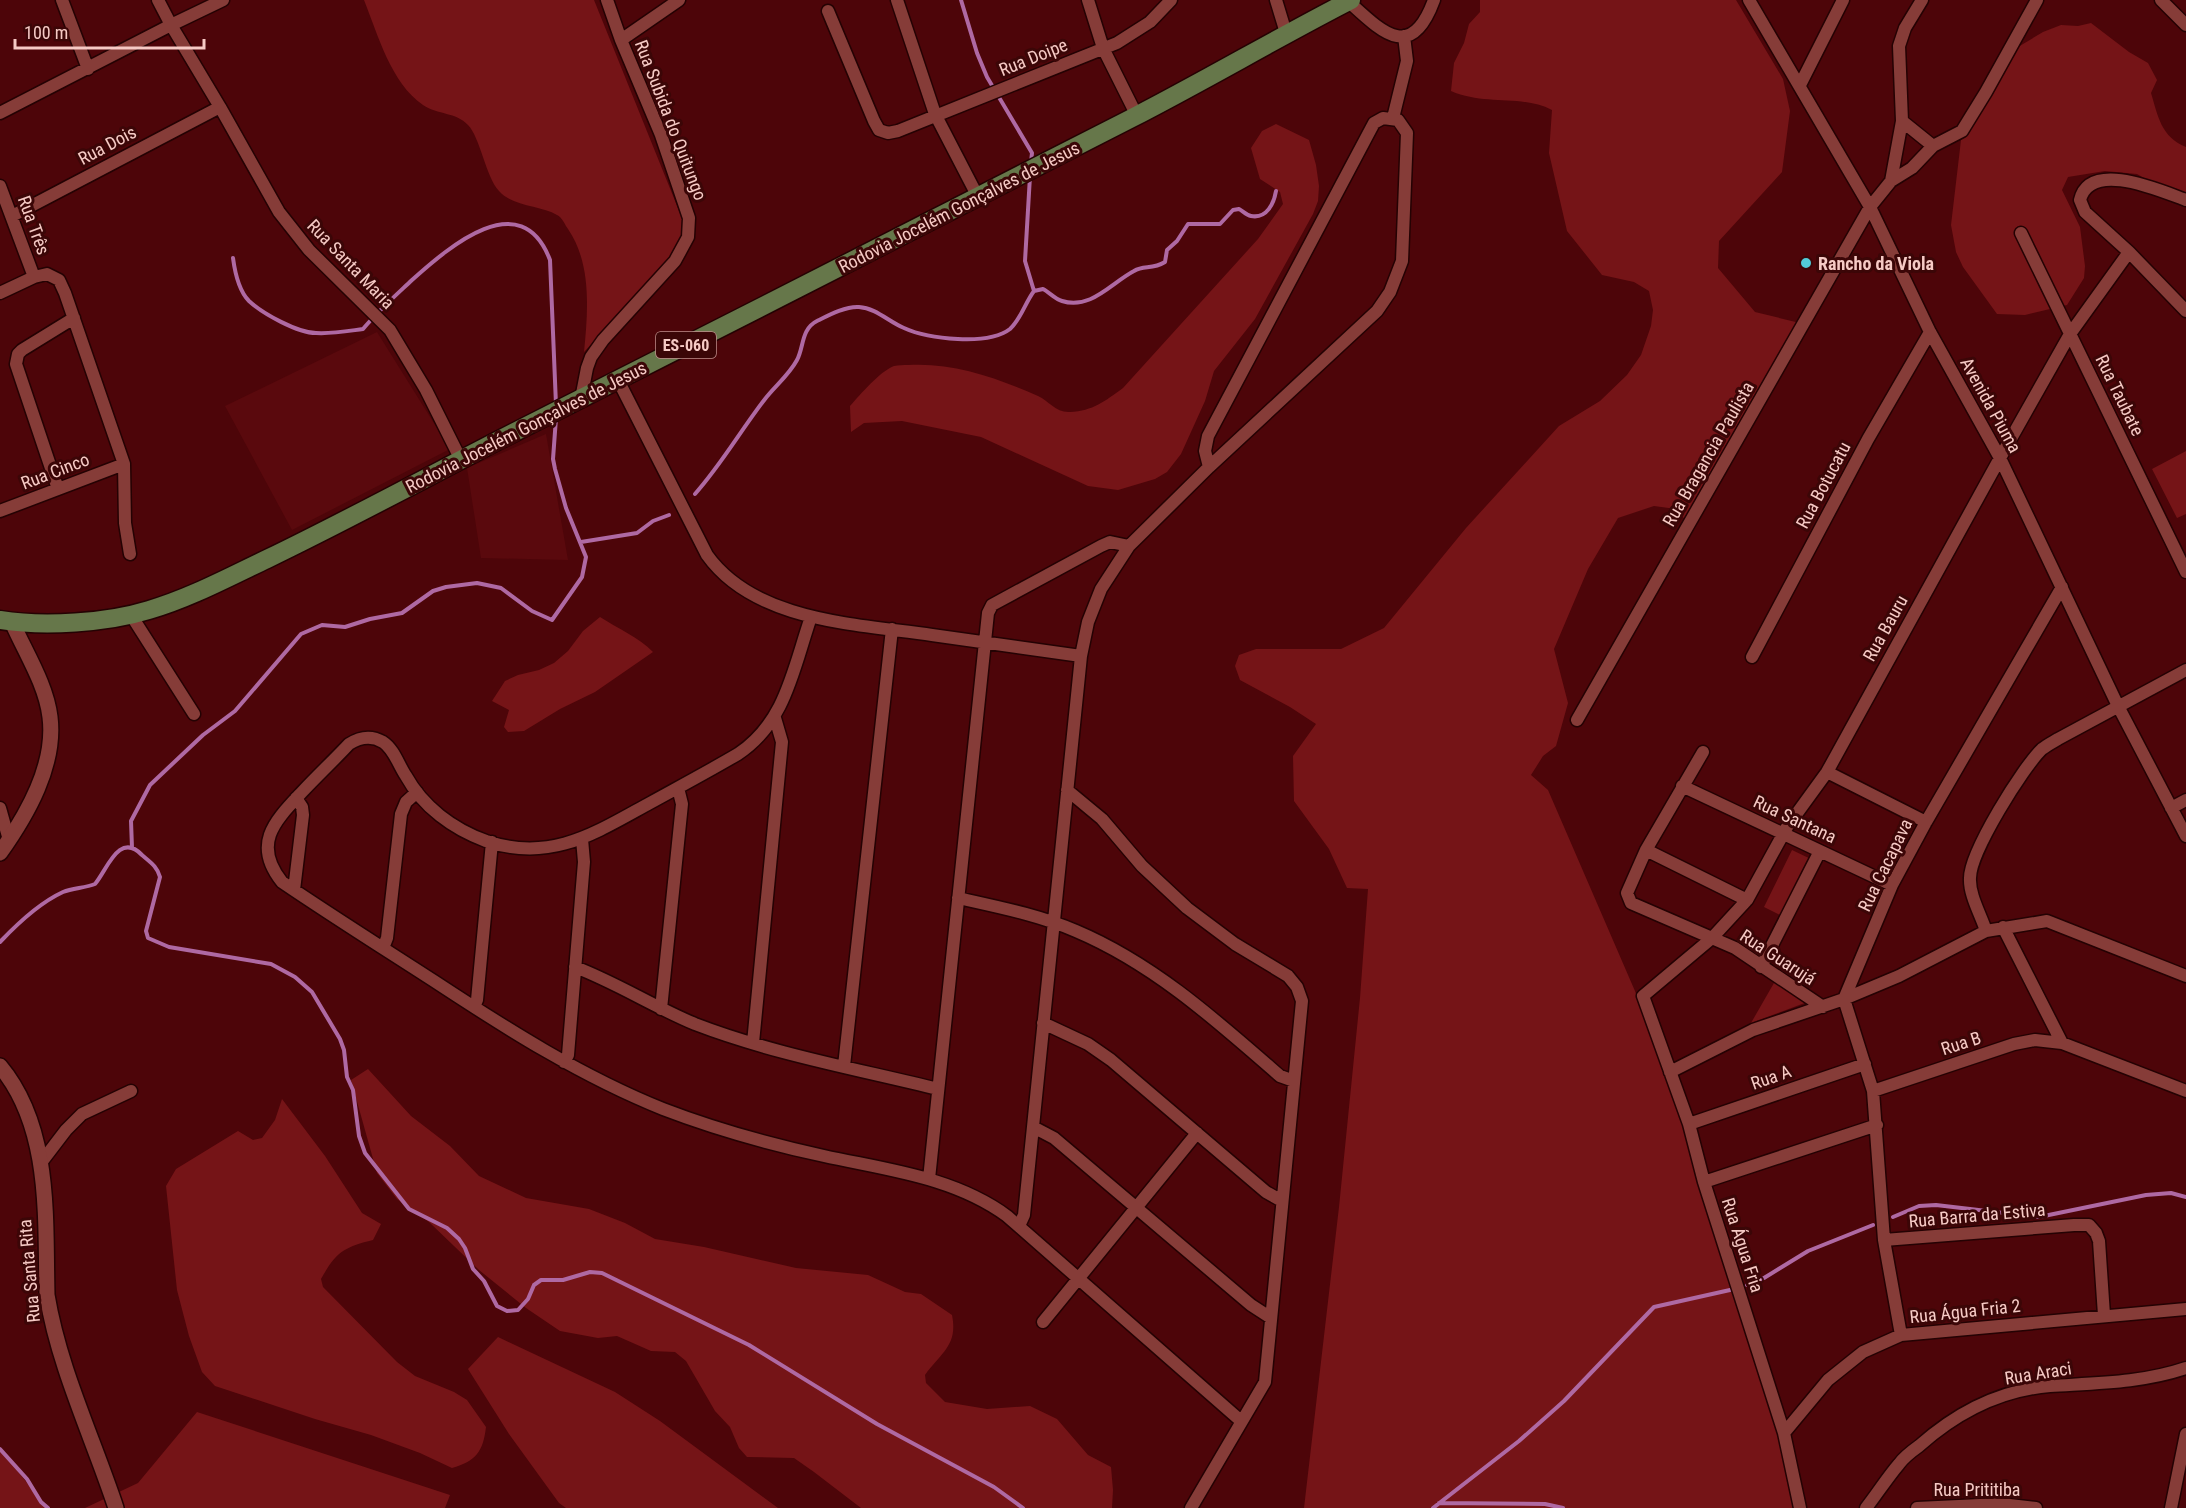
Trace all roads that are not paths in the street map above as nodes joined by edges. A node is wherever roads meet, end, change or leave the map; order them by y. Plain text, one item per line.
1 (62, 0) edge
2 (158, 0) edge
3 (223, 0) edge
4 (607, 0) edge
5 (679, 0) edge
6 (897, 0) edge
7 (1088, 0) edge
8 (1171, 0) edge
9 (1276, 0) edge
10 (1434, 0) edge
11 (1749, 0) edge
12 (1843, 0) edge
13 (1922, 0) edge
14 (2037, 0) edge
15 (2161, 0) edge
16 (1350, 1) edge
17 (828, 11) dead end
18 (171, 25) junction
19 (2186, 26) edge
20 (1286, 33) junction
21 (1404, 36) junction
22 (621, 40) junction
23 (1103, 48) junction
24 (88, 69) junction
25 (1800, 85) junction
26 (220, 107) junction
27 (1, 111) edge
28 (936, 114) junction
29 (1137, 116) junction
30 (1393, 118) junction
31 (1902, 121) junction
32 (1933, 146) junction
33 (1891, 181) junction
34 (0, 186) edge
35 (978, 197) junction
36 (2186, 200) edge
37 (1870, 207) junction
38 (12, 216) junction
39 (2021, 233) dead end
40 (2129, 252) junction
41 (34, 277) junction
42 (0, 293) edge
43 (2186, 311) edge
44 (74, 318) junction
45 (1930, 332) junction
46 (2070, 334) junction
47 (618, 380) junction
48 (581, 399) junction
49 (2000, 458) junction
50 (461, 460) junction
51 (124, 464) junction
52 (1209, 467) junction
53 (57, 489) junction
54 (0, 511) edge
55 (1129, 546) junction
56 (130, 554) dead end
57 (2186, 572) edge
58 (2062, 586) junction
59 (131, 615) junction
60 (811, 617) junction
61 (6, 621) edge
62 (892, 629) junction
63 (984, 642) junction
64 (1081, 656) junction
65 (1752, 657) dead end
66 (2186, 670) edge
67 (2118, 706) junction
68 (194, 714) dead end
69 (775, 718) junction
70 (1577, 720) dead end
71 (1703, 752) dead end
72 (1827, 772) junction
73 (1682, 786) junction
74 (678, 788) junction
75 (1067, 790) junction
76 (417, 792) junction
77 (296, 798) junction
78 (2186, 800) edge
79 (0, 808) edge
80 (2171, 808) junction
81 (1926, 822) junction
82 (1783, 833) junction
83 (2186, 836) edge
84 (582, 839) junction
85 (9, 840) junction
86 (492, 842) junction
87 (1646, 850) junction
88 (1820, 851) junction
89 (0, 853) edge
90 (1892, 885) junction
91 (294, 890) junction
92 (958, 898) junction
93 (1747, 900) junction
94 (1054, 922) junction
95 (2002, 927) junction
96 (1986, 931) junction
97 (1712, 938) junction
98 (383, 948) junction
99 (575, 967) junction
100 (1761, 967) junction
101 (2186, 976) edge
102 (1643, 996) joint
103 (1844, 999) junction
104 (474, 1007) junction
105 (1823, 1008) junction
106 (661, 1009) junction
107 (1044, 1023) junction
108 (753, 1043) junction
109 (2062, 1043) junction
110 (564, 1062) junction
111 (1865, 1064) junction
112 (0, 1066) edge
113 (844, 1066) junction
114 (1670, 1072) junction
115 (1294, 1082) junction
116 (938, 1089) junction
117 (2186, 1090) edge
118 (131, 1091) dead end
119 (1874, 1091) junction
120 (1689, 1124) junction
121 (1877, 1125) junction
122 (1033, 1126) junction
123 (1197, 1133) junction
124 (40, 1164) junction
125 (929, 1179) junction
126 (1704, 1182) junction
127 (1282, 1201) junction
128 (1136, 1208) junction
129 (1019, 1226) junction
130 (1884, 1240) junction
131 (1079, 1279) junction
132 (2186, 1309) edge
133 (2104, 1315) junction
134 (1271, 1318) junction
135 (1043, 1322) dead end
136 (1901, 1335) junction
137 (2186, 1368) edge
138 (1241, 1421) junction
139 (1784, 1432) junction
140 (2186, 1434) edge
141 (116, 1508) edge
142 (1191, 1508) edge
143 (1800, 1508) edge
144 (1866, 1508) edge
145 (1917, 1508) edge
146 (2036, 1508) edge
147 (2171, 1508) edge

1 - 24 street
2 - 18 street, Rua Santa Maria
3 - 18 street
4 - 22 street, Rua Subida do Quitungo
5 - 22 street
6 - 28 street
7 - 23 street
8 - 23 street, Rua Doipe
9 - 20 street
10 - 21 street
11 - 25 street, Avenida Piuma
12 - 25 street
13 - 31 street
14 - 32 street
15 - 19 street
16 - 20 main road, Rodovia Jocelém Gonçalves de Jesus / ES-060
16 - 21 street
17 - 28 street, Rua Doipe
18 - 24 street
18 - 26 street, Rua Santa Maria
20 - 29 main road, Rodovia Jocelém Gonçalves de Jesus / ES-060
21 - 30 street
22 - 48 street, Rua Subida do Quitungo
23 - 28 street, Rua Doipe
23 - 29 street
24 - 27 street
25 - 37 street, Avenida Piuma
26 - 38 street, Rua Dois
26 - 50 street, Rua Santa Maria
28 - 35 street
29 - 35 main road, Rodovia Jocelém Gonçalves de Jesus / ES-060
30 - 52 street
30 - 52 street
31 - 32 street
31 - 33 street
32 - 33 street
33 - 37 street, Rua Bragancia Paulista
34 - 38 street, Rua Três
35 - 47 main road, Rodovia Jocelém Gonçalves de Jesus / ES-060
36 - 40 street
37 - 45 street, Avenida Piuma
37 - 70 street, Rua Bragancia Paulista
38 - 41 street, Rua Três
39 - 46 street, Rua Taubate
40 - 43 street
40 - 46 street, Rua Bauru
41 - 42 street, Rua Três
41 - 44 street, Rua Três
44 - 51 street
44 - 53 street
45 - 49 street, Avenida Piuma
45 - 65 street, Rua Botucatu
46 - 49 street, Rua Bauru
46 - 57 street, Rua Taubate
47 - 48 main road, Rodovia Jocelém Gonçalves de Jesus / ES-060
47 - 60 street
48 - 50 main road, Rodovia Jocelém Gonçalves de Jesus / ES-060
49 - 58 street, Avenida Piuma
49 - 72 street, Rua Bauru
50 - 59 main road, Rodovia Jocelém Gonçalves de Jesus / ES-060
51 - 53 street, Rua Cinco
51 - 56 street
52 - 55 street
53 - 54 street, Rua Cinco
55 - 63 street
55 - 64 street
58 - 67 street, Avenida Piuma
58 - 81 street, Rua Cacapava
59 - 61 main road, Rodovia Jocelém Gonçalves de Jesus / ES-060
59 - 68 street
60 - 62 street
60 - 69 street
61 - 85 street
62 - 63 street
62 - 113 street
63 - 64 street
63 - 92 street
64 - 75 street
66 - 67 street
67 - 80 street, Avenida Piuma
67 - 96 street
69 - 74 street
69 - 108 street
71 - 73 street
72 - 81 street
72 - 82 street, Rua Bauru
73 - 82 street, Rua Santana
73 - 87 street
74 - 84 street
74 - 106 street
75 - 94 street
75 - 115 street
76 - 77 street
76 - 86 street
76 - 98 street
77 - 91 street
77 - 91 street
78 - 80 street
79 - 85 street
80 - 83 street, Avenida Piuma
81 - 90 street, Rua Cacapava
82 - 88 street, Rua Santana
82 - 93 street, Rua Bauru
84 - 86 street
84 - 99 street
85 - 89 street
86 - 104 street
87 - 93 street, Rua Guarujá
87 - 97 street, Rua Guarujá
88 - 90 street, Rua Santana
88 - 100 street
90 - 103 street, Rua Cacapava
91 - 98 street
92 - 94 street
92 - 116 street
93 - 97 street, Rua Bauru
94 - 107 street
94 - 115 street
95 - 96 street
95 - 101 street
95 - 109 street
96 - 103 street
97 - 100 street, Rua Guarujá
97 - 102 street, Rua Bauru
98 - 104 street
99 - 106 street
99 - 110 street
100 - 105 street, Rua Guarujá
102 - 114 street, Rua Água Fria
103 - 105 street
103 - 111 street
104 - 110 street
105 - 114 street
106 - 108 street
107 - 122 street
107 - 123 street
108 - 113 street
109 - 117 street, Rua B
109 - 119 street, Rua B
110 - 125 street
111 - 119 street
111 - 120 street, Rua A
112 - 124 street, Rua Santa Rita
113 - 116 street
114 - 120 street, Rua Água Fria
115 - 127 street
116 - 125 street
118 - 124 street
119 - 121 street
120 - 126 street, Rua Água Fria
121 - 126 street
121 - 130 street
122 - 128 street
122 - 129 street
123 - 127 street
123 - 128 street
124 - 141 street, Rua Santa Rita
125 - 129 street
126 - 139 street, Rua Água Fria
127 - 134 street
128 - 131 street
128 - 134 street
129 - 131 street
130 - 133 street, Rua Barra da Estiva
130 - 136 street
131 - 135 street
131 - 138 street
132 - 133 street, Rua Água Fria 2
133 - 136 street, Rua Água Fria 2
134 - 138 street
136 - 139 street, Rua Água Fria 2
137 - 144 street, Rua Araci
138 - 142 street
139 - 143 street, Rua Água Fria
140 - 147 street
145 - 146 street, Rua Prititiba

